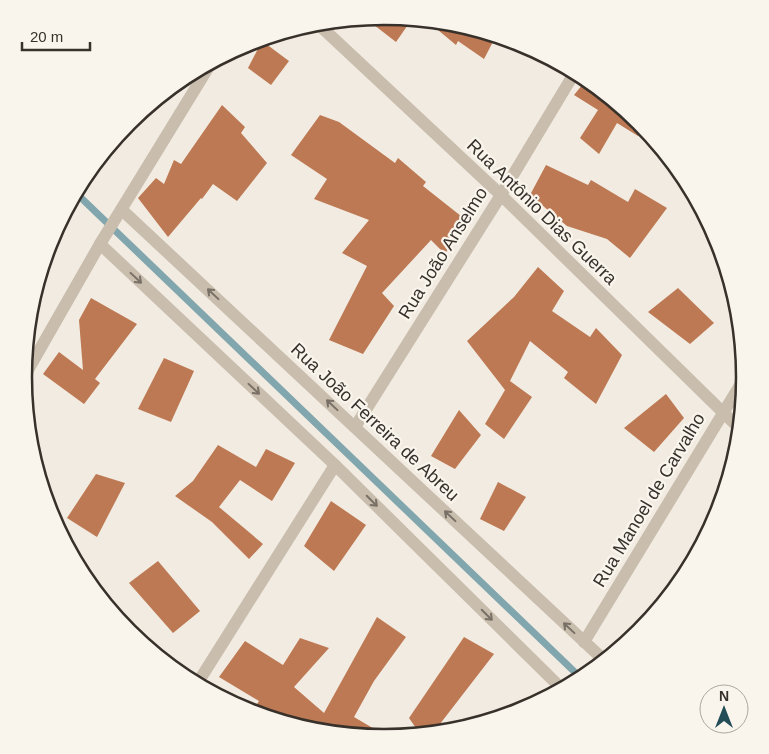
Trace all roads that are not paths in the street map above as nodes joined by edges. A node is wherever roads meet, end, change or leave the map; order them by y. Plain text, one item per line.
1 (325, 30) edge
2 (204, 75) edge
3 (571, 78) edge
4 (500, 195) junction
5 (122, 210) junction
6 (100, 244) junction
7 (33, 362) edge
8 (736, 392) edge
9 (723, 413) junction
10 (733, 422) edge
11 (355, 427) junction
12 (335, 465) junction
13 (584, 642) junction
14 (599, 656) edge
15 (201, 678) edge
16 (554, 685) edge

1 - 4 street, Rua Antônio Dias Guerra
2 - 5 street
3 - 4 street, Rua João Anselmo
4 - 9 street, Rua Antônio Dias Guerra
4 - 11 street, Rua João Anselmo
5 - 6 street
11 -> 5 street, Rua João Ferreira de Abreu
6 - 7 street
6 -> 12 street
8 - 9 street, Rua Manoel de Carvalho
9 - 10 street, Rua Antônio Dias Guerra
9 - 13 street, Rua Manoel de Carvalho
13 -> 11 street, Rua João Ferreira de Abreu
12 - 15 street
12 -> 16 street
13 - 14 street, Rua João Ferreira de Abreu

